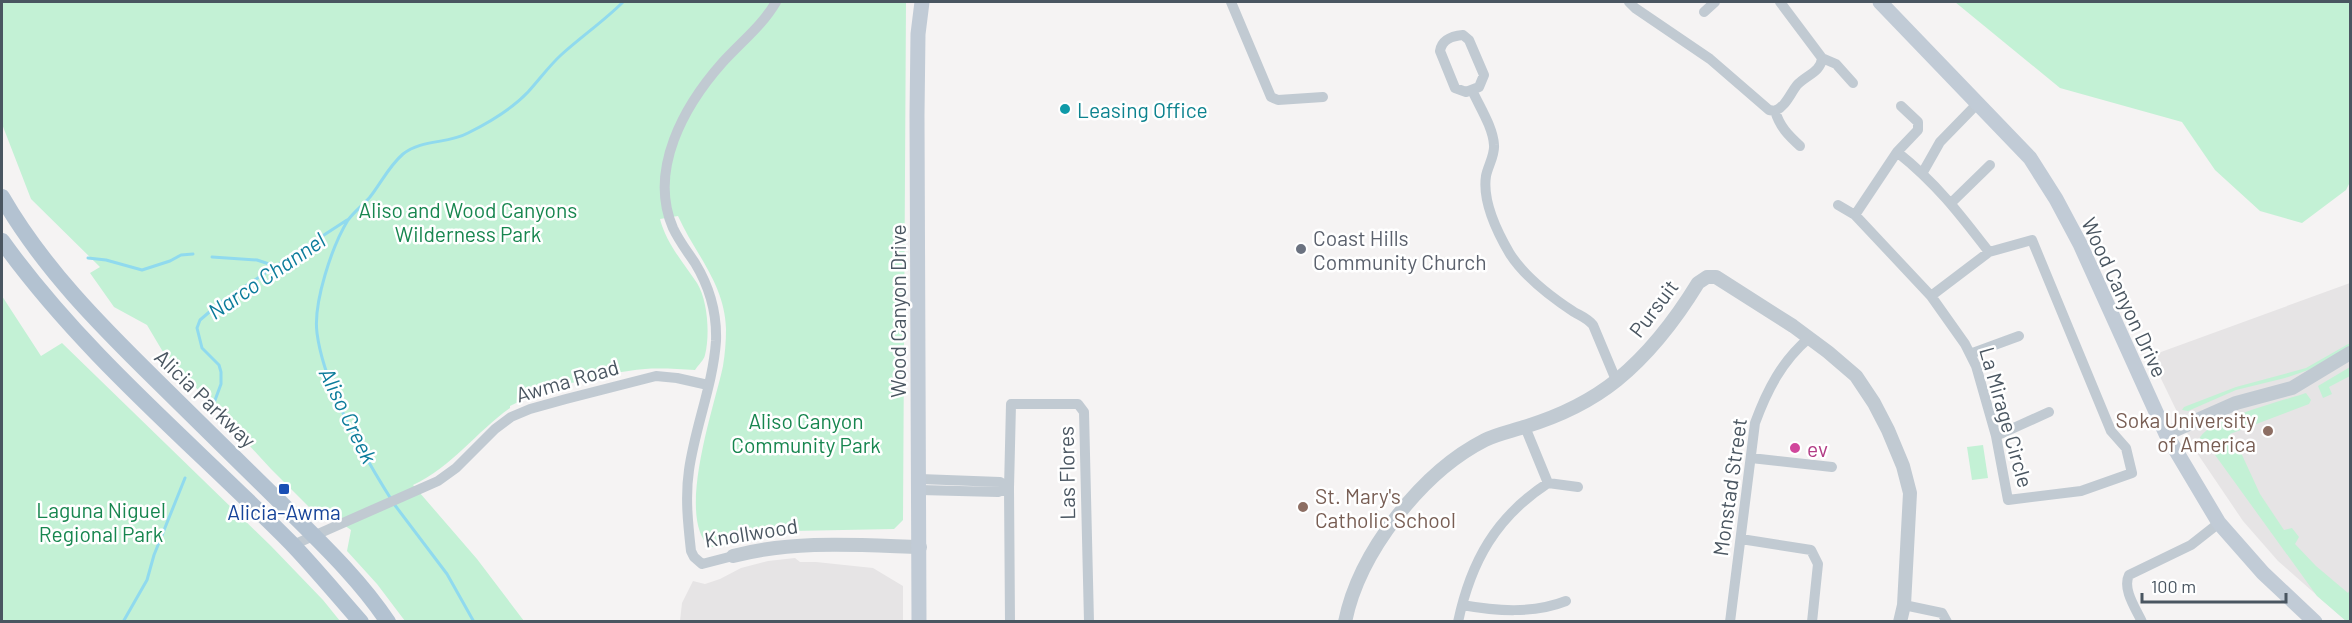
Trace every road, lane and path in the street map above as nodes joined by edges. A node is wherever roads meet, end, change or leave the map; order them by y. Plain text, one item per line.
1 (776, 2) edge
2 (922, 2) edge
3 (1231, 2) edge
4 (1629, 2) edge
5 (1715, 2) edge
6 (1780, 2) edge
7 (1880, 2) edge
8 (1704, 12) dead end
9 (1822, 58) junction
10 (1853, 82) dead end
11 (1472, 90) junction
12 (1323, 97) dead end
13 (1978, 103) junction
14 (1901, 106) dead end
15 (1775, 111) junction
16 (1800, 146) dead end
17 (1897, 152) junction
18 (1990, 165) dead end
19 (1923, 172) junction
20 (2, 197) edge
21 (1951, 203) junction
22 (1839, 205) dead end
23 (1855, 215) junction
24 (2, 241) edge
25 (1989, 252) junction
26 (1931, 296) junction
27 (2019, 336) dead end
28 (1809, 338) junction
29 (2350, 353) edge
30 (1970, 354) junction
31 (1616, 381) junction
32 (708, 385) junction
33 (2049, 412) dead end
34 (1525, 427) junction
35 (2166, 434) junction
36 (1996, 436) junction
37 (1750, 458) junction
38 (1832, 467) dead end
39 (1548, 483) junction
40 (920, 484) junction
41 (1578, 487) dead end
42 (1009, 488) junction
43 (2219, 523) junction
44 (314, 535) junction
45 (1741, 539) junction
46 (292, 545) junction
47 (920, 547) junction
48 (733, 556) joint
49 (1566, 601) dead end
50 (1462, 605) junction
51 (1904, 605) junction
52 (361, 621) edge
53 (388, 621) edge
54 (919, 621) edge
55 (1010, 621) edge
56 (1089, 621) edge
57 (1345, 621) edge
58 (1458, 621) edge
59 (1730, 621) edge
60 (1812, 621) edge
61 (1900, 621) edge
62 (1947, 621) edge
63 (2142, 621) edge
64 (2315, 621) edge

1 - 32 street
2 - 40 main road, Wood Canyon Drive
3 - 12 street
4 - 15 street
5 - 8 street
6 - 9 street
7 - 13 main road, Wood Canyon Drive
9 - 10 street
9 - 15 street
11 - 11 street
11 - 31 street
13 - 19 street
13 - 35 main road, Wood Canyon Drive
14 - 17 street
15 - 16 street
17 - 19 street
17 - 23 street
18 - 21 street
19 - 21 street
20 - 44 main road, Alicia Parkway
21 - 25 street
22 - 23 street, La Mirage Circle
23 - 26 street, La Mirage Circle
24 - 46 main road
25 - 26 street
25 - 36 street, La Mirage Circle
26 - 30 street, La Mirage Circle
27 - 30 street
28 - 31 street, Pursuit
28 - 37 street, Monstad Street
28 - 51 street, Pursuit
29 - 35 street
30 - 36 street, La Mirage Circle
31 - 34 street, Pursuit
32 - 44 street, Awma Road
32 - 48 street, Knollwood
33 - 36 street
34 - 39 street
34 - 57 street, Pursuit
35 - 43 main road, Wood Canyon Drive
37 - 38 street
37 - 45 street, Monstad Street
39 - 41 street
39 - 50 street
40 - 42 street
40 - 47 main road, Wood Canyon Drive
42 - 55 street, Las Flores
42 - 56 street, Las Flores
43 - 63 street
43 - 64 main road, Wood Canyon Drive
44 - 46 street, Awma Road
44 - 53 main road, Alicia Parkway
45 - 59 street, Monstad Street
45 - 60 street
46 - 52 main road
47 - 48 street, Knollwood
47 - 54 main road, Wood Canyon Drive
49 - 50 street
50 - 58 street
51 - 61 street, Pursuit
51 - 62 street

